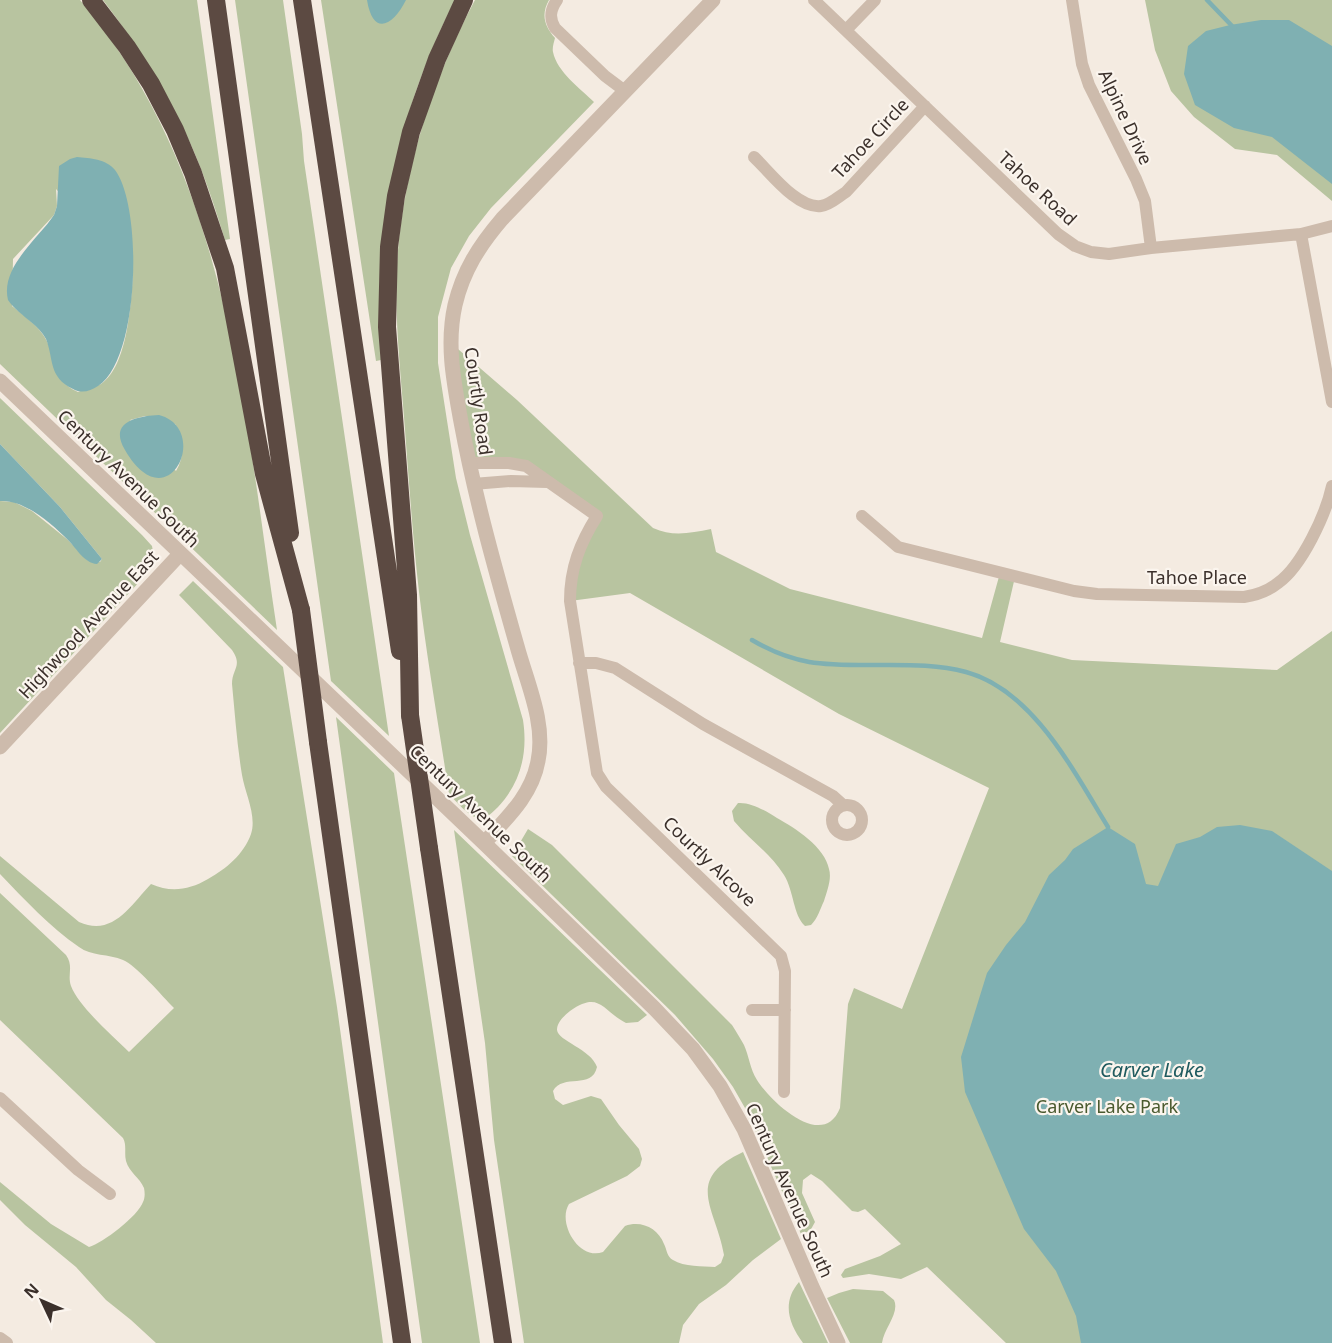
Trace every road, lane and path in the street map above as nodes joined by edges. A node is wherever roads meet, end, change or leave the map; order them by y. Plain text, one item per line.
1 (91, 0) edge
2 (216, 0) edge
3 (302, 0) edge
4 (464, 0) edge
5 (557, 0) edge
6 (713, 0) edge
7 (814, 0) edge
8 (875, 0) edge
9 (1072, 0) edge
10 (846, 30) junction
11 (625, 91) junction
12 (925, 106) junction
13 (754, 157) dead end
14 (1332, 226) edge
15 (1301, 234) junction
16 (1151, 248) junction
17 (0, 381) edge
18 (1332, 402) edge
19 (469, 463) junction
20 (547, 482) junction
21 (473, 484) junction
22 (1332, 486) edge
23 (862, 516) dead end
24 (180, 554) junction
25 (301, 610) junction
26 (579, 663) junction
27 (410, 715) junction
28 (0, 747) edge
29 (843, 805) dead end
30 (484, 843) junction
31 (752, 1010) dead end
32 (784, 1010) junction
33 (784, 1092) dead end
34 (0, 1098) edge
35 (110, 1194) dead end
36 (0, 1338) edge
37 (7, 1343) edge
38 (402, 1343) edge
39 (503, 1343) edge
40 (838, 1343) edge

1 - 25 highway
2 - 25 highway
3 - 27 highway
4 - 27 highway
5 - 11 street
6 - 11 street, Courtly Road
7 - 10 street, Tahoe Road
8 - 10 street
9 - 16 street, Alpine Drive
10 - 12 street, Tahoe Road
11 - 19 street, Courtly Road
12 - 13 street, Tahoe Circle
12 - 16 street, Tahoe Road
14 - 15 street, Tahoe Road
15 - 16 street, Tahoe Road
15 - 18 street
17 - 24 street, Century Avenue South
19 - 20 street, Courtly Alcove
19 - 21 street, Courtly Road
20 - 21 street
20 - 26 street, Courtly Alcove
21 - 30 street, Courtly Road
22 - 23 street, Tahoe Place
24 - 28 street, Highwood Avenue East
24 - 30 street, Century Avenue South
25 - 38 highway, bridge
26 - 29 street
26 - 32 street, Courtly Alcove
27 - 39 highway, bridge
30 - 40 street, Century Avenue South
31 - 32 street
32 - 33 street, Courtly Alcove
34 - 35 street
36 - 37 street

